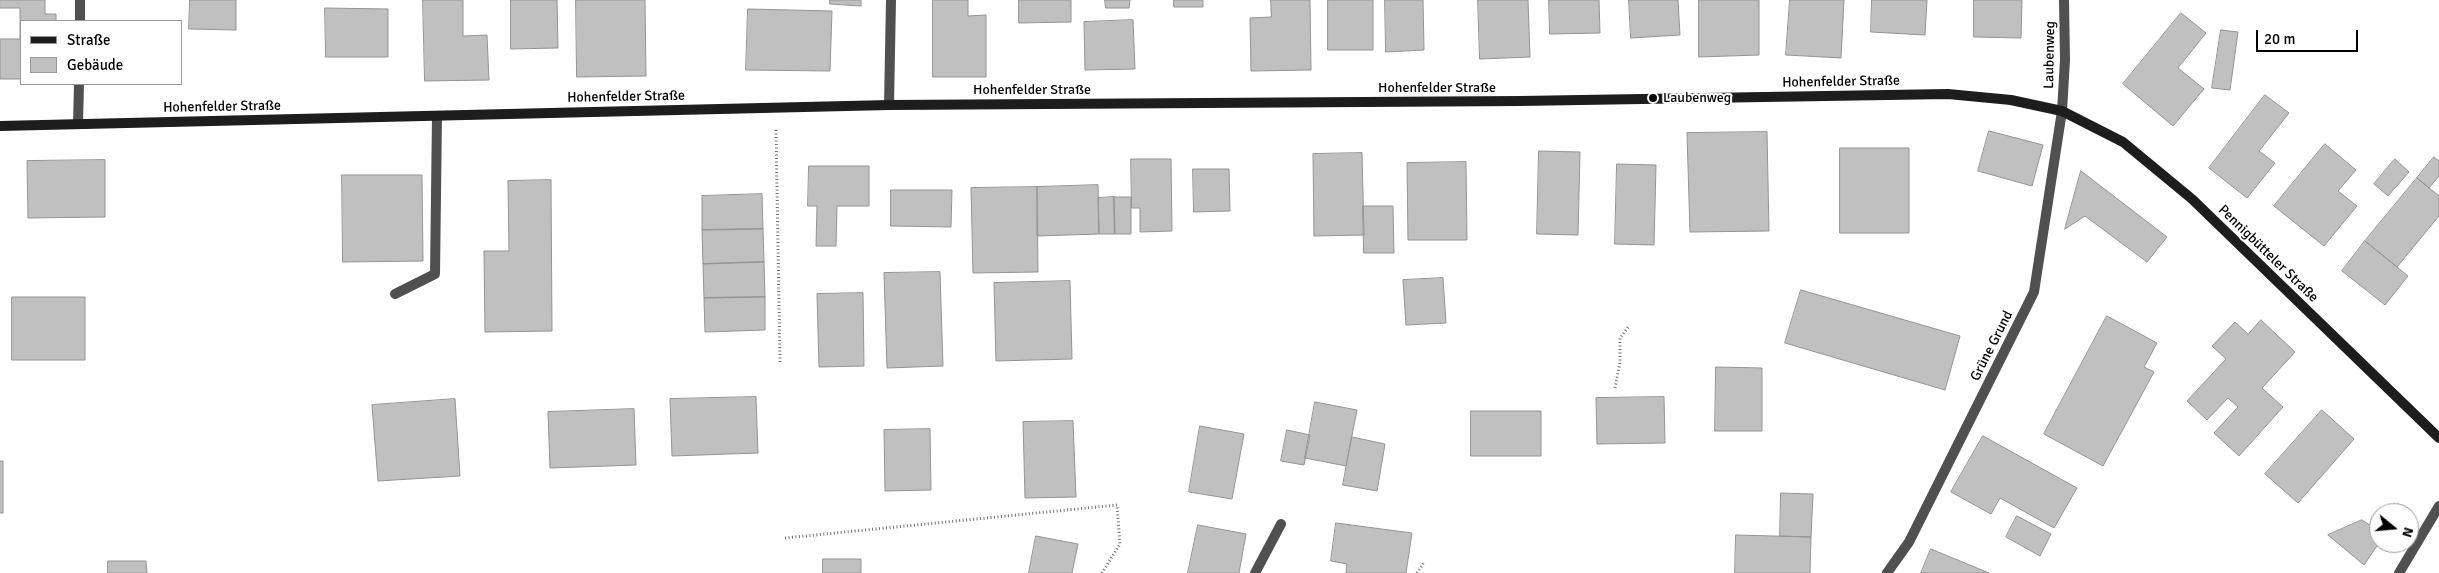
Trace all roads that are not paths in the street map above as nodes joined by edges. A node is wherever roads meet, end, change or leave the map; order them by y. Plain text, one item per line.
1 (80, 0) edge
2 (891, 0) edge
3 (2064, 0) edge
4 (80, 20) edge
5 (79, 85) edge
6 (889, 105) junction
7 (2062, 110) junction
8 (436, 116) junction
9 (78, 124) junction
10 (0, 126) edge
11 (395, 294) dead end
12 (2439, 438) edge
13 (2439, 506) edge
14 (1281, 524) dead end
15 (1255, 573) edge
16 (1887, 573) edge
17 (2399, 573) edge

1 - 4 street
2 - 6 street
3 - 7 street, Laubenweg
5 - 9 street
6 - 7 street, Hohenfelder Straße
6 - 8 street, Hohenfelder Straße
7 - 12 street, Pennigbütteler Straße
7 - 16 street, Grüne Grund
8 - 9 street, Hohenfelder Straße
8 - 11 street
9 - 10 street, Hohenfelder Straße
13 - 17 street
14 - 15 street

